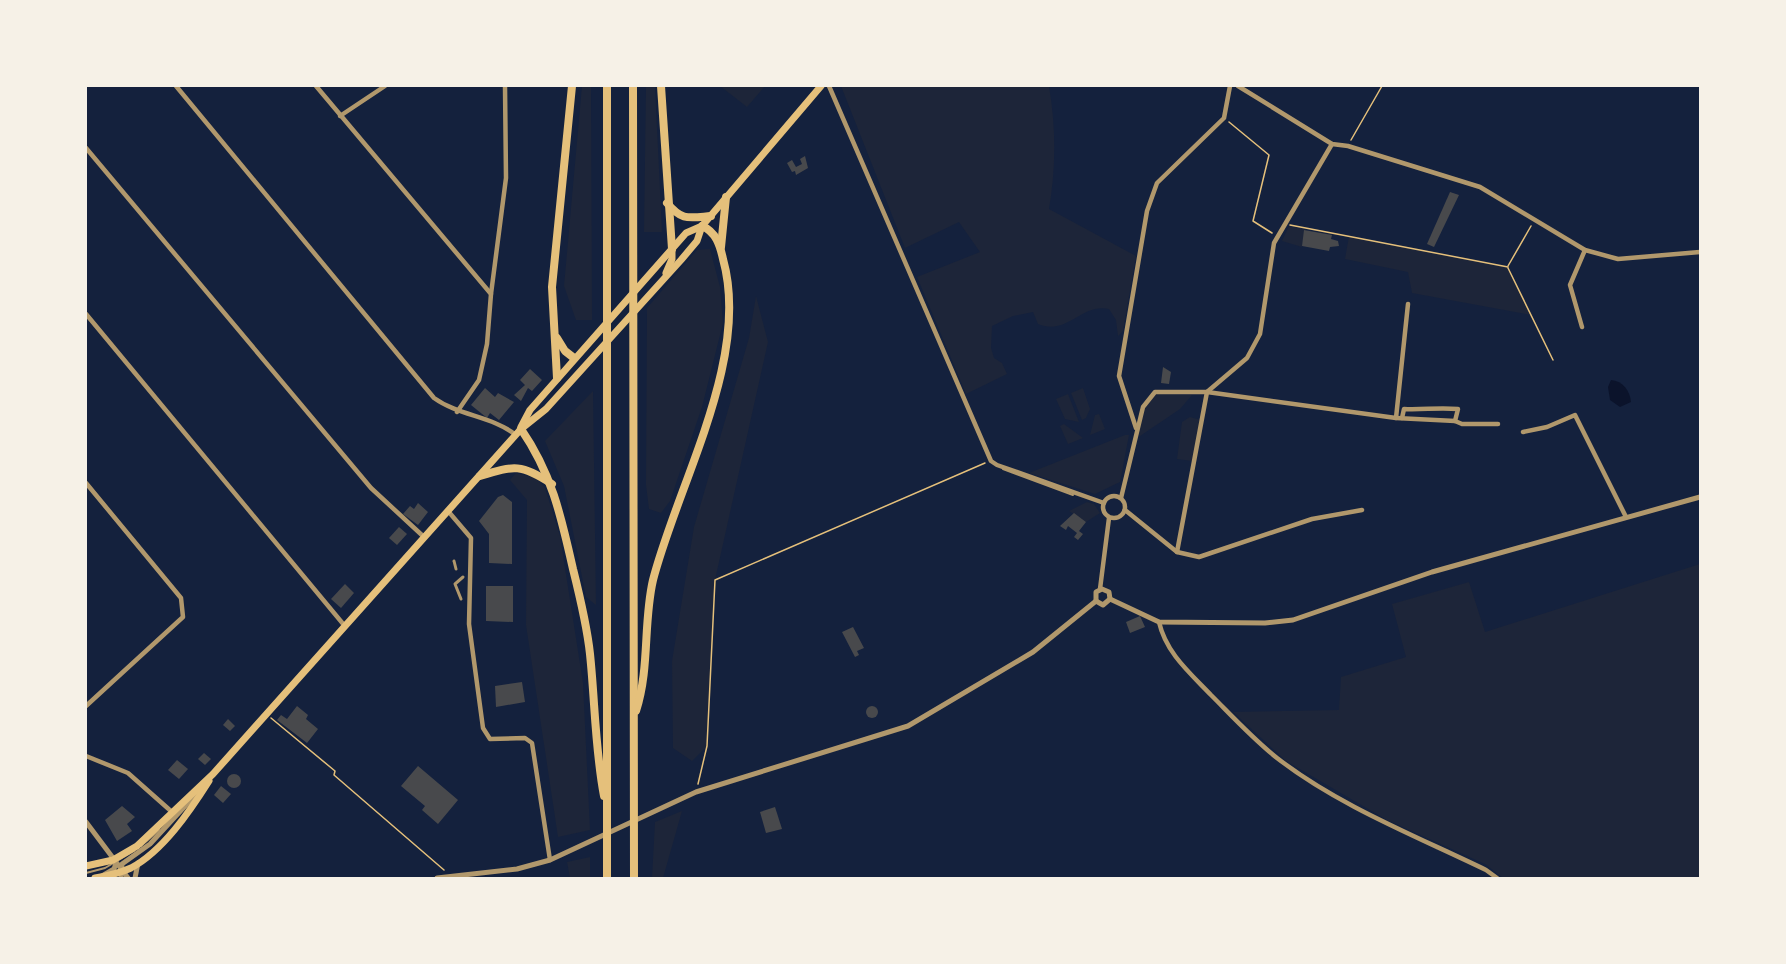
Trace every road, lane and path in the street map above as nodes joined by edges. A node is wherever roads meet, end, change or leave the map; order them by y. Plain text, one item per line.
1 (176, 86) edge
2 (316, 86) edge
3 (385, 86) edge
4 (506, 86) edge
5 (572, 86) edge
6 (608, 86) edge
7 (633, 86) edge
8 (661, 86) edge
9 (821, 86) edge
10 (829, 86) edge
11 (1230, 86) edge
12 (1238, 86) edge
13 (1382, 86) edge
14 (340, 116) junction
15 (1224, 118) junction
16 (1332, 144) junction
17 (1348, 146) junction
18 (86, 148) edge
19 (726, 197) junction
20 (667, 203) junction
21 (711, 216) junction
22 (1534, 219) junction
23 (1285, 224) junction
24 (702, 226) junction
25 (1277, 237) junction
26 (672, 249) junction
27 (721, 250) junction
28 (1585, 250) junction
29 (1701, 252) edge
30 (1508, 267) junction
31 (664, 278) junction
32 (491, 294) junction
33 (1408, 304) dead end
34 (86, 314) edge
35 (1582, 327) dead end
36 (556, 335) junction
37 (574, 358) junction
38 (1553, 360) dead end
39 (587, 364) junction
40 (557, 378) junction
41 (1207, 392) junction
42 (457, 412) junction
43 (1396, 418) junction
44 (1402, 418) junction
45 (1455, 421) junction
46 (1498, 424) dead end
47 (1136, 429) junction
48 (518, 432) junction
49 (1523, 432) dead end
50 (991, 460) junction
51 (480, 476) junction
52 (86, 483) edge
53 (552, 484) junction
54 (1701, 497) edge
55 (1121, 498) junction
56 (1104, 503) junction
57 (1125, 510) junction
58 (1362, 510) dead end
59 (448, 511) junction
60 (1626, 517) junction
61 (1110, 518) junction
62 (424, 537) junction
63 (1177, 552) junction
64 (454, 561) dead end
65 (456, 569) dead end
66 (463, 577) dead end
67 (1100, 589) junction
68 (461, 599) dead end
69 (1110, 599) junction
70 (1096, 602) junction
71 (1159, 622) junction
72 (344, 625) junction
73 (86, 706) edge
74 (266, 714) junction
75 (634, 717) junction
76 (86, 756) edge
77 (213, 774) junction
78 (696, 792) junction
79 (172, 812) junction
80 (608, 817) junction
81 (86, 822) edge
82 (550, 860) junction
83 (114, 862) junction
84 (138, 863) junction
85 (86, 866) edge
86 (86, 873) edge
87 (121, 875) edge
88 (451, 877) junction
89 (97, 878) edge
90 (112, 879) edge
91 (128, 879) edge
92 (135, 879) edge
93 (437, 879) edge
94 (607, 879) edge
95 (634, 879) edge
96 (1497, 879) edge

1 - 42 street
2 - 14 street
3 - 14 street
4 - 32 street
5 - 36 highway
6 - 80 highway
7 - 75 highway
8 - 20 highway
9 - 19 main road
10 - 50 street
11 - 15 street
12 - 16 street
13 - 17 path
14 - 32 street
15 - 25 path
15 - 47 street
16 - 17 street
16 - 23 street
17 - 22 street
18 - 62 street
19 - 21 main road
19 - 27 highway
20 - 21 highway
20 - 26 highway
21 - 24 main road
22 - 28 street
22 - 30 path
23 - 25 street
23 - 30 path
24 - 26 main road
24 - 27 highway
24 - 31 main road
25 - 41 street
26 - 31 main road
26 - 37 main road
27 - 75 highway
28 - 29 street
28 - 35 street
30 - 38 path
31 - 39 main road
32 - 42 street
33 - 43 street
34 - 72 street
36 - 37 highway
36 - 40 highway
37 - 39 main road
37 - 40 main road
39 - 48 main road
40 - 48 main road
41 - 43 street
41 - 47 street
41 - 63 street
42 - 48 street
43 - 44 street
44 - 45 street
44 - 45 street
45 - 46 street
47 - 55 street
48 - 51 main road
48 - 53 highway
49 - 60 street
50 - 56 street
50 - 78 path
51 - 53 highway
51 - 59 main road
52 - 73 street
53 - 80 highway
54 - 60 street
55 - 56 street
55 - 57 street
56 - 61 street
57 - 61 street
57 - 63 street
58 - 63 street
59 - 62 main road
59 - 82 street
60 - 71 street
61 - 67 street
62 - 72 main road
64 - 65 street
66 - 68 street
67 - 69 street
67 - 70 street
69 - 70 street
69 - 71 street
70 - 78 street
71 - 96 street
72 - 74 main road
74 - 77 main road
74 - 88 path
75 - 95 highway
76 - 79 street
77 - 79 main road
77 - 83 lane
77 - 84 main road
77 - 87 street
78 - 82 street
79 - 83 main road
80 - 94 highway
81 - 83 street
82 - 88 street
83 - 85 main road
83 - 86 lane
83 - 87 street
83 - 89 street
84 - 87 main road
84 - 92 street
87 - 89 main road
87 - 90 lane
87 - 91 street
88 - 93 street

